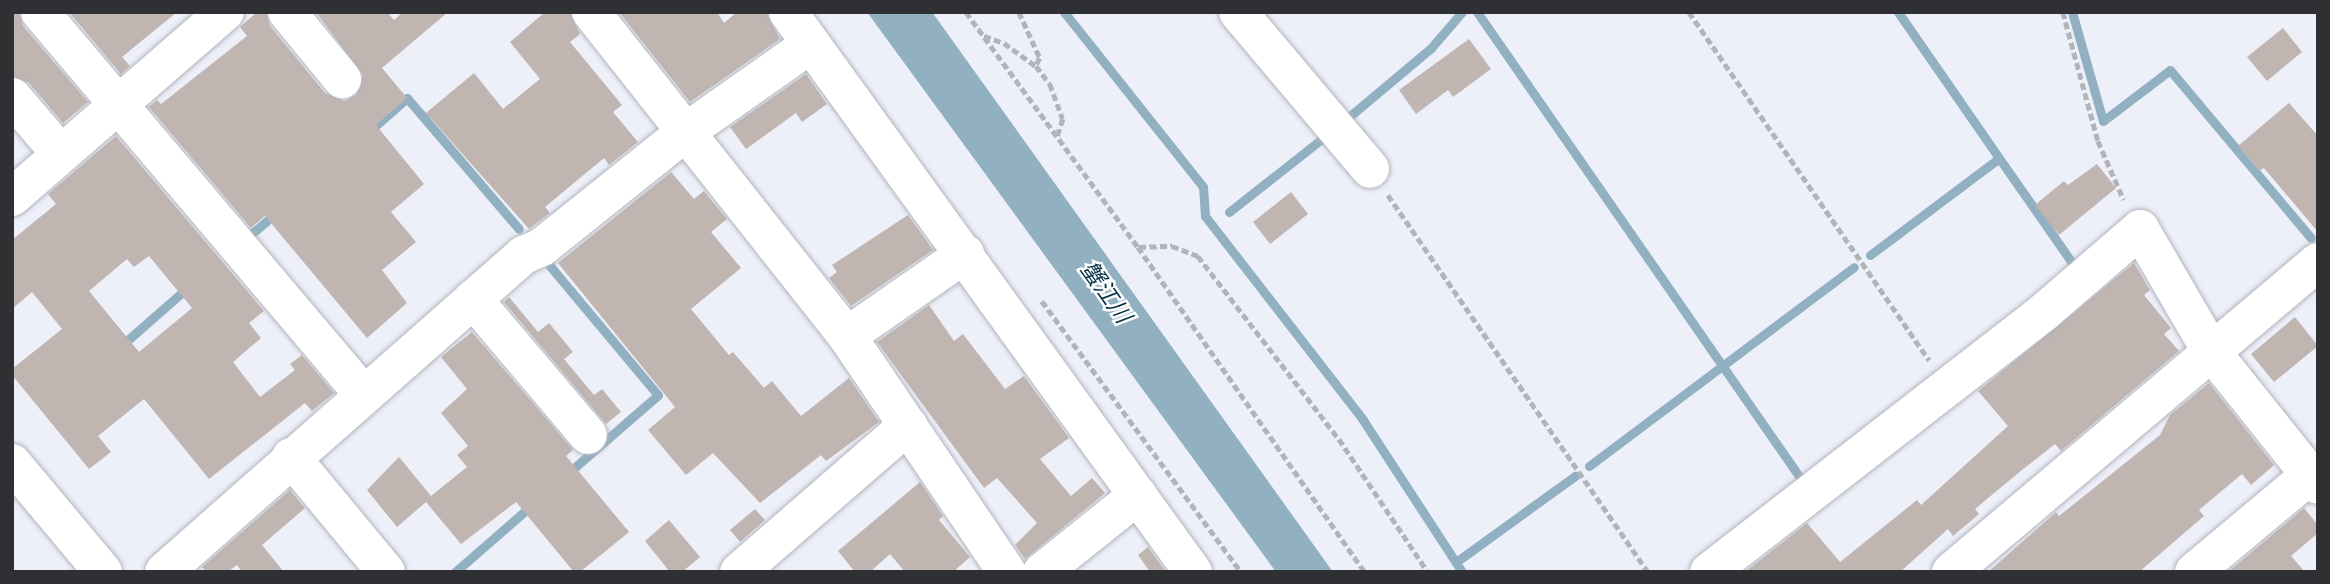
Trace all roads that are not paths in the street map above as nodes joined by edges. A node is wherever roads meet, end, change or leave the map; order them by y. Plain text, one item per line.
1 (40, 12) edge
2 (225, 12) edge
3 (287, 12) edge
4 (788, 12) edge
5 (1238, 12) edge
6 (609, 18) edge
7 (811, 44) junction
8 (342, 79) dead end
9 (12, 97) edge
10 (118, 106) junction
11 (687, 131) junction
12 (61, 154) junction
13 (1370, 169) road end
14 (12, 197) edge
15 (965, 254) junction
16 (2318, 262) edge
17 (473, 299) junction
18 (848, 336) junction
19 (2211, 351) junction
20 (363, 394) junction
21 (908, 425) junction
22 (588, 435) dead end
23 (291, 457) junction
24 (12, 463) edge
25 (2314, 480) edge
26 (1138, 495) junction
27 (103, 572) edge
28 (164, 572) edge
29 (386, 572) edge
30 (739, 572) edge
31 (1007, 572) edge
32 (1042, 572) edge
33 (1194, 572) edge
34 (1709, 572) edge
35 (1951, 572) edge
36 (2194, 572) edge

1 - 10 street
2 - 10 street
3 - 8 street
4 - 7 street
5 - 13 street
6 - 11 street
7 - 11 street
7 - 15 street
9 - 12 street
10 - 12 street
10 - 20 street
11 - 17 street
11 - 18 street
12 - 14 street
15 - 18 street
15 - 26 street
16 - 19 street
17 - 20 street
17 - 22 street
18 - 21 street
19 - 25 street
19 - 34 street
19 - 35 street
20 - 23 street
21 - 30 street
21 - 31 street
23 - 28 street
23 - 29 street
24 - 27 street
25 - 36 street
26 - 32 street
26 - 33 street

